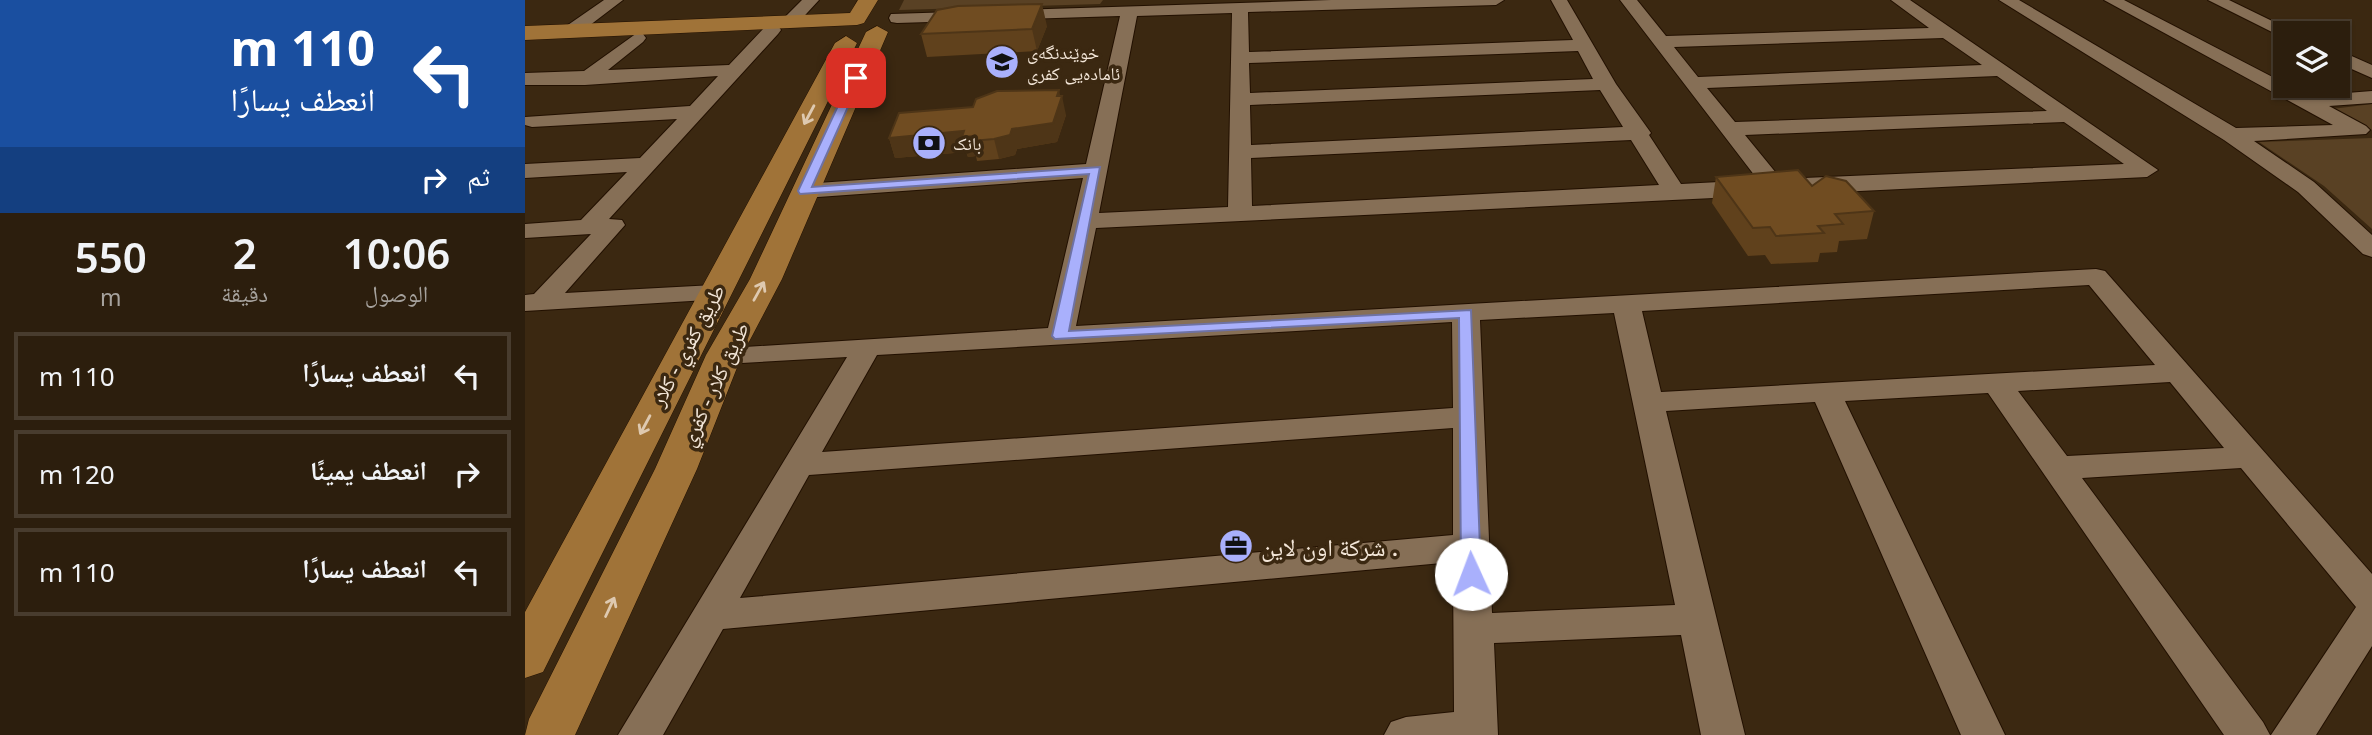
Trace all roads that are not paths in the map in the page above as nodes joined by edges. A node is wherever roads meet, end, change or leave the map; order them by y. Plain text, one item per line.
1 (615, 0) edge
2 (811, 0) edge
3 (1496, 0) edge
4 (1559, 0) edge
5 (1628, 0) edge
6 (1899, 0) edge
7 (2007, 0) edge
8 (2112, 0) edge
9 (2216, 0) edge
10 (1115, 8) edge
11 (1240, 8) junction
12 (870, 22) edge
13 (781, 26) junction
14 (2273, 26) edge
15 (571, 31) junction
16 (525, 33) edge
17 (1947, 33) junction
18 (637, 38) junction
19 (1661, 42) junction
20 (525, 43) edge
21 (1586, 45) junction
22 (1240, 58) junction
23 (2350, 62) edge
24 (736, 70) junction
25 (2000, 70) junction
26 (2372, 72) edge
27 (588, 76) junction
28 (525, 79) edge
29 (1693, 83) junction
30 (1606, 84) junction
31 (2372, 97) edge
32 (1240, 99) junction
33 (2306, 102) junction
34 (696, 112) junction
35 (2067, 116) junction
36 (528, 123) edge
37 (1729, 129) junction
38 (1640, 133) junction
39 (2232, 135) junction
40 (1240, 152) junction
41 (648, 164) junction
42 (1096, 170) junction
43 (525, 171) edge
44 (1773, 185) junction
45 (804, 191) junction
46 (1675, 193) junction
47 (1240, 214) junction
48 (1085, 221) junction
49 (588, 227) junction
50 (525, 231) edge
51 (2372, 250) edge
52 (714, 293) junction
53 (533, 303) edge
54 (1626, 303) junction
55 (1466, 313) junction
56 (1060, 336) junction
57 (867, 347) junction
58 (724, 355) junction
59 (2178, 373) junction
60 (1997, 383) junction
61 (1828, 394) junction
62 (1649, 402) junction
63 (1468, 416) junction
64 (2250, 457) junction
65 (798, 465) junction
66 (2057, 468) junction
67 (1470, 547) junction
68 (2372, 600) edge
69 (710, 615) junction
70 (1696, 619) junction
71 (1473, 629) junction
72 (2365, 641) edge
73 (589, 651) junction
74 (525, 658) edge
75 (544, 721) edge
76 (1476, 731) edge
77 (640, 735) edge
78 (1406, 735) edge
79 (1723, 735) edge
80 (1983, 735) edge
81 (2248, 735) edge
82 (2293, 735) edge

1 - 15 street
2 - 13 street
3 - 11 street
4 - 21 street
5 - 19 street
6 - 17 street
7 - 39 street
8 - 33 street
9 - 14 street
10 - 11 street
10 - 12 street
10 - 42 street
11 - 22 street
12 - 13 main road
12 - 45 main road, طريق كلار - كفري
12 -> 52 main road, طريق كفري - كلار
13 - 15 main road
13 - 18 main road
13 - 24 street
15 - 16 main road
17 - 19 street
17 - 25 street
18 - 20 main road
18 - 27 street
19 - 29 street
21 - 22 street
21 - 30 street
22 - 32 street
23 - 26 street
24 - 27 street
24 - 34 street
25 - 29 street
25 - 35 street
27 - 28 street
27 - 36 street
29 - 37 street
30 - 32 street
30 - 38 street
31 - 33 street
32 - 40 street
33 - 39 street
34 - 36 street
34 - 41 street
35 - 37 street
35 - 44 street
37 - 44 street
38 - 40 street
38 - 46 street
39 - 51 street
40 - 47 street
41 - 43 street
41 - 49 street
42 - 45 street
42 - 48 street
44 - 46 street
58 -> 45 main road, طريق كلار - كفري
46 - 47 street
47 - 48 street
48 - 56 street
49 - 50 street
49 - 53 street
52 - 53 street
52 -> 74 main road, طريق كفري - كلار
54 - 55 street
54 - 59 street
54 - 62 street
55 - 56 street
55 - 63 street
56 - 57 street
57 - 58 street
57 - 65 street
73 -> 58 main road, طريق كلار - كفري
59 - 60 street
59 - 64 street
60 - 61 street
60 - 66 street
61 - 62 street
61 - 80 street
62 - 70 street
63 - 65 street
63 - 67 street
64 - 66 street
64 - 68 street
65 - 69 street
66 - 81 street
67 - 69 street
67 - 71 street
69 - 77 street
70 - 71 street
70 - 79 street
71 - 76 street
72 - 82 street
73 - 74 main road
73 - 75 main road, طريق كلار - كفري
76 - 78 street

